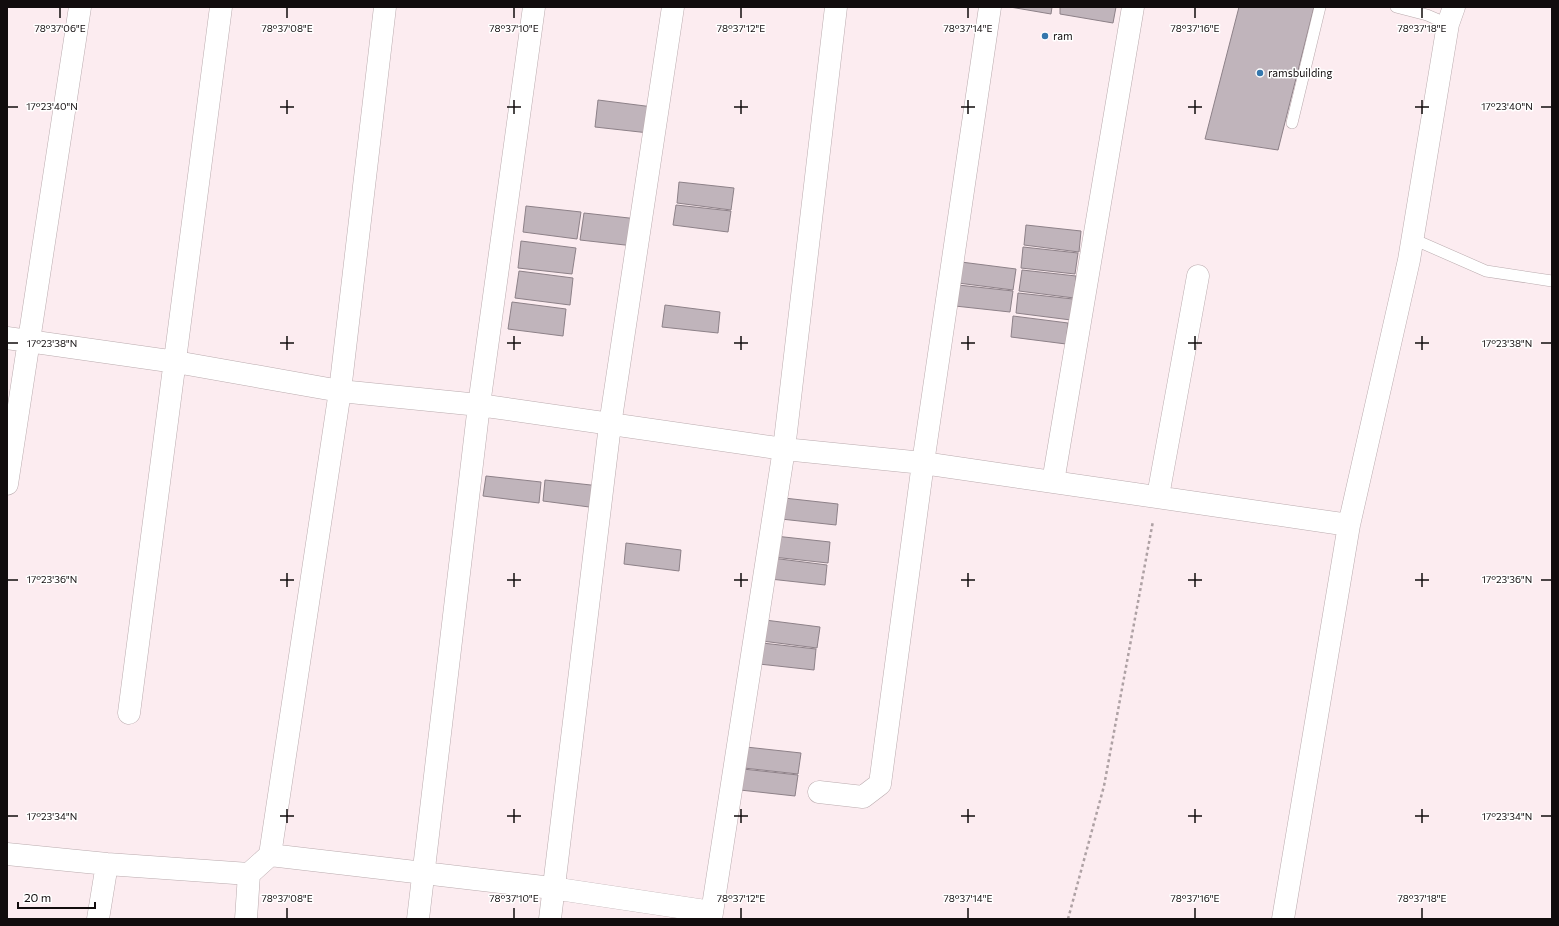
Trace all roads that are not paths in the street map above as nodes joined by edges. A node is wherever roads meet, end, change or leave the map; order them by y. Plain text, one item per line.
1 (80, 7) edge
2 (222, 7) edge
3 (385, 7) edge
4 (534, 7) edge
5 (673, 7) edge
6 (836, 7) edge
7 (990, 7) edge
8 (1133, 7) edge
9 (1320, 7) edge
10 (1396, 7) edge
11 (1451, 15) edge
12 (1292, 123) dead end
13 (1413, 239) junction
14 (1198, 276) dead end
15 (1552, 281) edge
16 (17, 340) edge
17 (176, 362) junction
18 (340, 390) junction
19 (479, 405) junction
20 (610, 425) junction
21 (784, 449) junction
22 (923, 463) junction
23 (1053, 482) junction
24 (7, 484) edge
25 (1158, 496) junction
26 (1349, 525) junction
27 (129, 713) dead end
28 (819, 792) dead end
29 (7, 854) edge
30 (270, 855) junction
31 (107, 864) junction
32 (424, 873) junction
33 (249, 874) junction
34 (552, 888) junction
35 (712, 916) edge
36 (98, 919) edge
37 (246, 919) edge
38 (418, 919) edge
39 (550, 919) edge
40 (1283, 919) edge

1 - 16 street
2 - 17 street
3 - 18 street
4 - 19 street
5 - 20 street
6 - 21 street
7 - 22 street
8 - 23 street
9 - 12 lane
10 - 11 lane
11 - 13 street
13 - 15 lane
13 - 26 street
14 - 25 street
16 - 17 street
16 - 24 street
17 - 18 street
17 - 27 street
18 - 19 street
18 - 30 street
19 - 20 street
19 - 32 street
20 - 21 street
20 - 34 street
21 - 22 street
21 - 35 street
22 - 23 street
22 - 28 street
23 - 25 street
25 - 26 street
26 - 40 street
29 - 31 street
30 - 32 street
30 - 33 street
31 - 33 street
31 - 36 street
32 - 34 street
32 - 38 street
33 - 37 street
34 - 35 street
34 - 39 street

